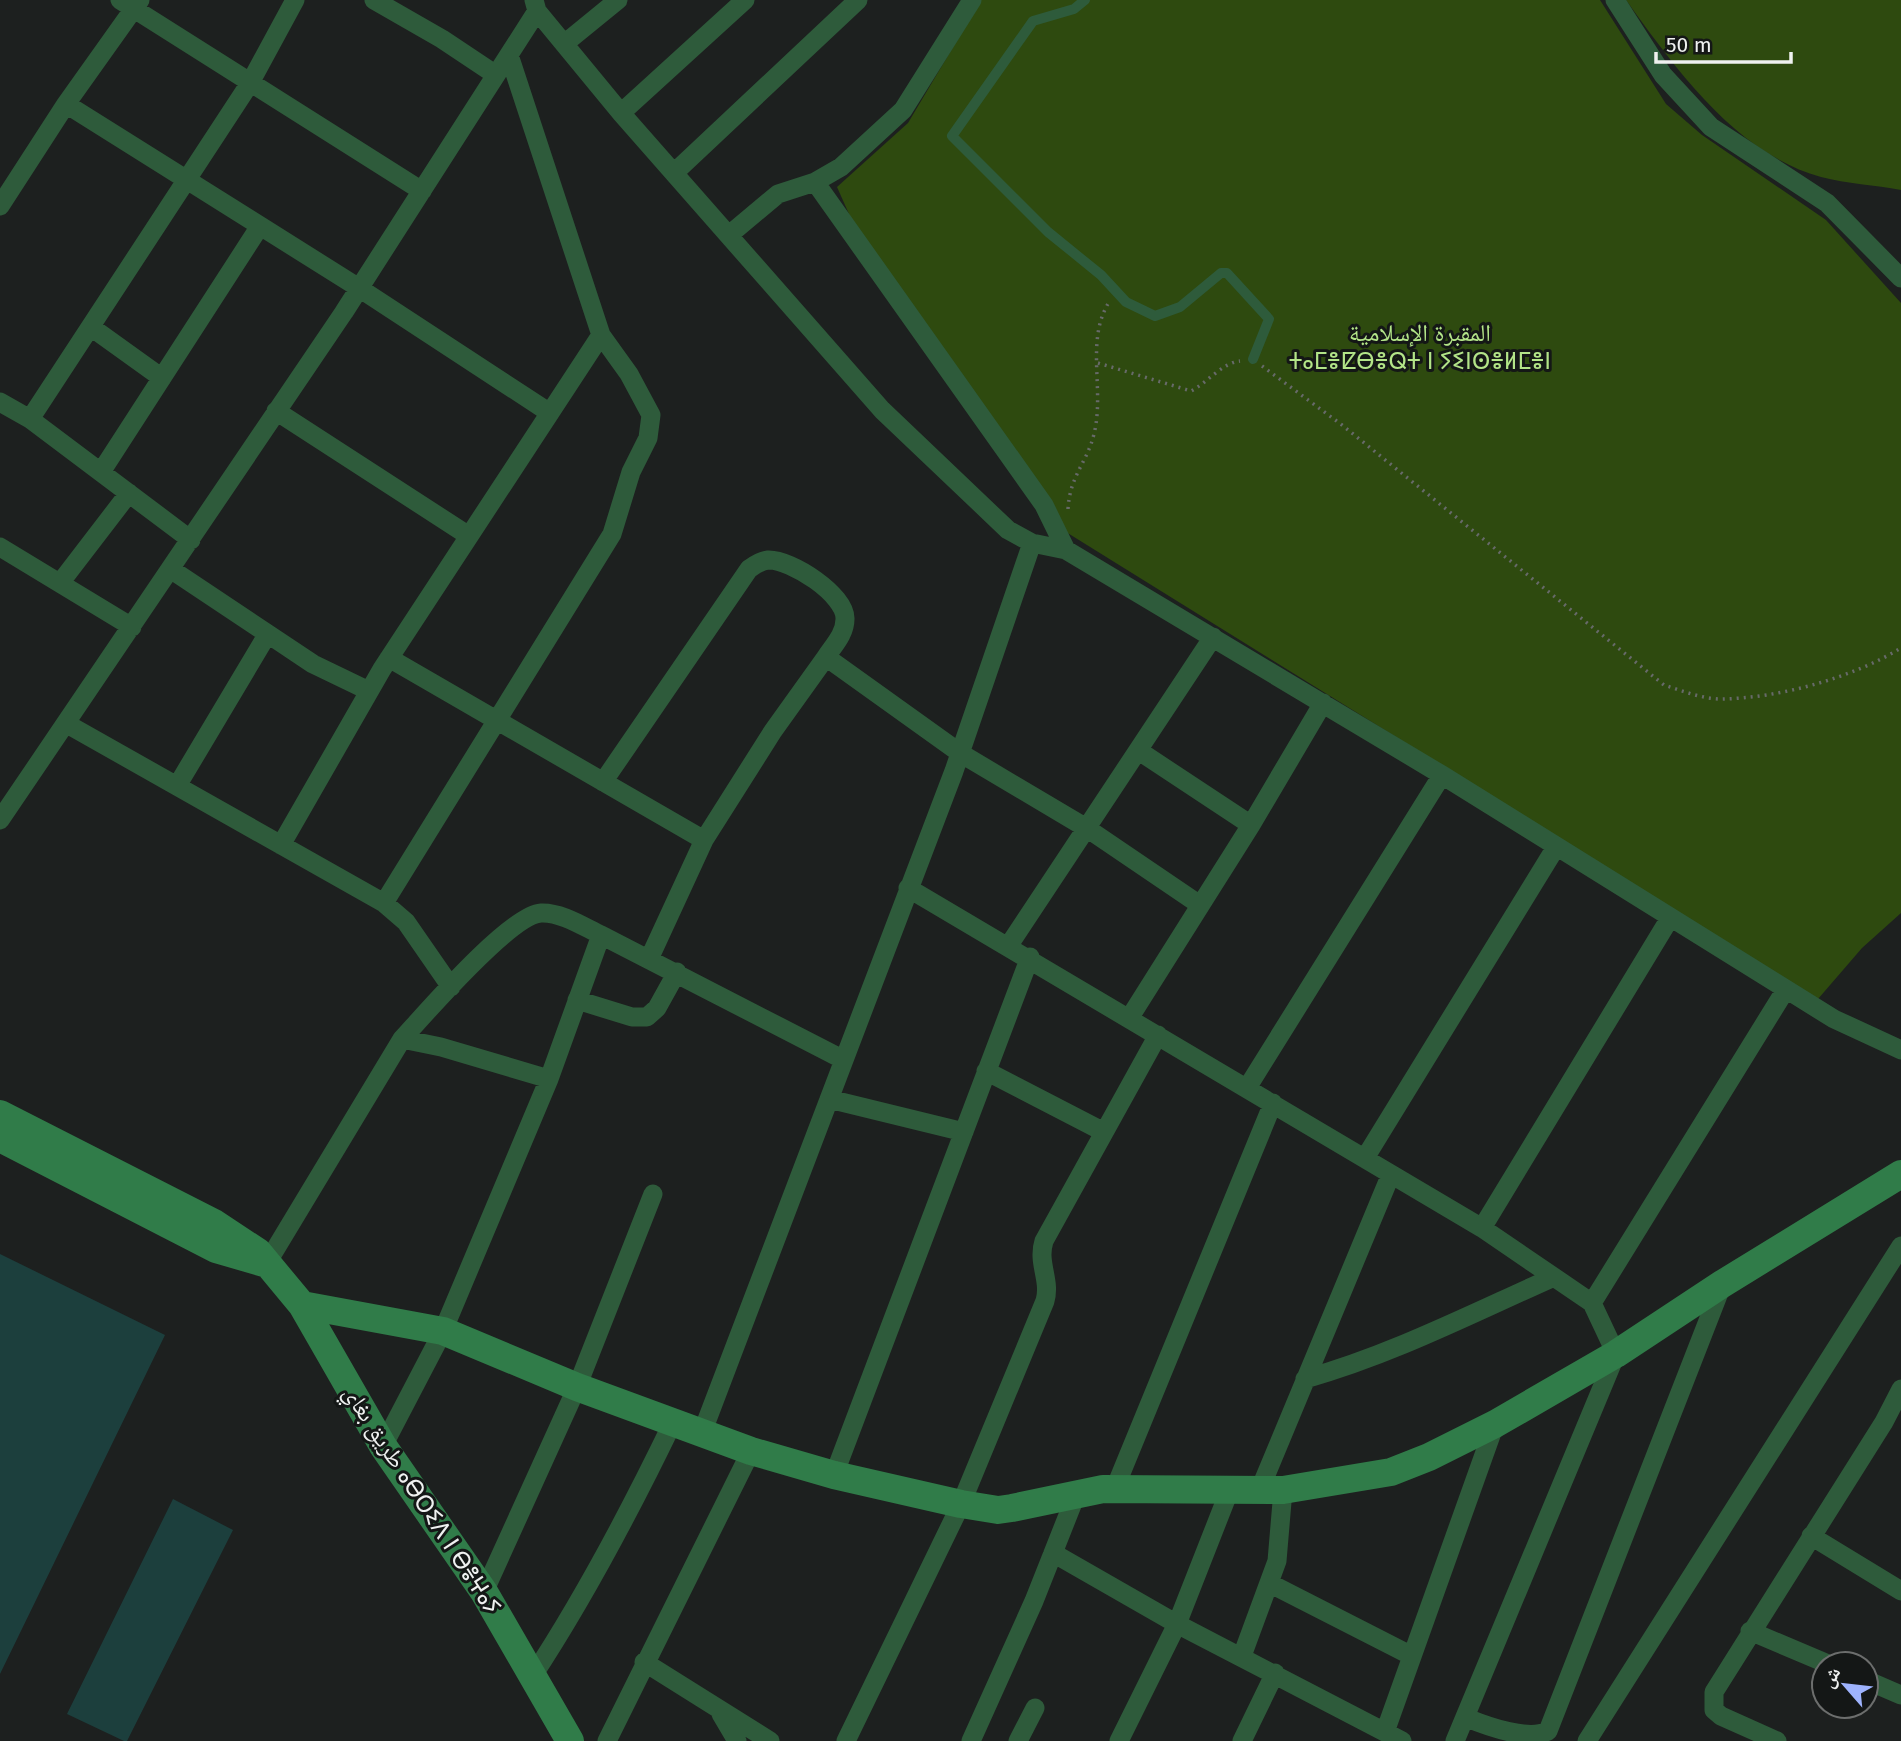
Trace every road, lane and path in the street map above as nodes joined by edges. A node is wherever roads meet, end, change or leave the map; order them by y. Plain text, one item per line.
1 (295, 0) edge
2 (374, 0) edge
3 (618, 0) edge
4 (745, 0) edge
5 (858, 0) edge
6 (972, 0) edge
7 (1084, 0) edge
8 (1615, 0) edge
9 (131, 3) edge
10 (536, 6) edge
11 (564, 44) junction
12 (509, 55) junction
13 (496, 75) junction
14 (250, 83) junction
15 (66, 104) junction
16 (621, 113) junction
17 (674, 173) junction
18 (187, 181) junction
19 (815, 182) junction
20 (422, 191) junction
21 (0, 206) edge
22 (260, 226) junction
23 (729, 235) junction
24 (1901, 278) edge
25 (359, 288) junction
26 (1115, 291) junction
27 (91, 327) junction
28 (601, 335) junction
29 (1253, 359) junction
30 (1098, 363) junction
31 (162, 378) junction
32 (0, 402) edge
33 (276, 411) junction
34 (550, 413) junction
35 (30, 419) junction
36 (101, 472) junction
37 (129, 493) junction
38 (1067, 512) dead end
39 (469, 536) junction
40 (191, 540) junction
41 (1032, 543) junction
42 (0, 547) edge
43 (1066, 550) junction
44 (172, 570) junction
45 (60, 583) junction
46 (132, 627) junction
47 (267, 635) junction
48 (1213, 636) junction
49 (1901, 648) edge
50 (826, 657) junction
51 (389, 659) junction
52 (369, 691) junction
53 (1323, 703) junction
54 (497, 721) junction
55 (67, 724) junction
56 (1139, 751) junction
57 (960, 753) junction
58 (1442, 775) junction
59 (603, 782) junction
60 (177, 786) junction
61 (0, 820) edge
62 (1251, 825) junction
63 (1088, 829) junction
64 (704, 840) junction
65 (281, 845) junction
66 (1556, 847) junction
67 (908, 888) junction
68 (384, 903) junction
69 (1200, 905) junction
70 (1670, 918) junction
71 (601, 935) junction
72 (1009, 945) junction
73 (650, 957) junction
74 (1030, 957) junction
75 (677, 972) junction
76 (451, 987) junction
77 (1786, 989) junction
78 (578, 1000) junction
79 (1129, 1017) junction
80 (1158, 1035) junction
81 (402, 1040) junction
82 (1901, 1050) edge
83 (844, 1060) junction
84 (986, 1071) junction
85 (549, 1079) junction
86 (1247, 1087) junction
87 (829, 1099) junction
88 (1273, 1103) junction
89 (0, 1114) edge
90 (964, 1132) junction
91 (1104, 1132) junction
92 (0, 1138) edge
93 (1365, 1158) junction
94 (1391, 1174) junction
95 (1901, 1174) edge
96 (653, 1194) dead end
97 (1482, 1228) junction
98 (1901, 1246) edge
99 (267, 1263) junction
100 (1554, 1277) junction
101 (1722, 1284) junction
102 (1592, 1303) junction
103 (302, 1305) junction
104 (443, 1331) junction
105 (1616, 1354) junction
106 (1305, 1379) junction
107 (577, 1387) junction
108 (1901, 1389) edge
109 (673, 1422) junction
110 (1496, 1424) junction
111 (702, 1433) junction
112 (383, 1446) junction
113 (751, 1451) junction
114 (834, 1475) junction
115 (1115, 1488) junction
116 (1230, 1489) junction
117 (1271, 1490) junction
118 (1076, 1495) junction
119 (961, 1504) junction
120 (1811, 1536) junction
121 (1053, 1553) junction
122 (1269, 1583) junction
123 (1901, 1591) edge
124 (484, 1592) junction
125 (1177, 1624) junction
126 (1750, 1631) junction
127 (1242, 1656) junction
128 (1810, 1656) edge
129 (1412, 1657) junction
130 (644, 1662) junction
131 (1275, 1673) junction
132 (532, 1677) junction
133 (635, 1682) junction
134 (1880, 1686) edge
135 (1901, 1695) edge
136 (1035, 1708) dead end
137 (718, 1710) junction
138 (1467, 1718) junction
139 (1385, 1732) junction
140 (1594, 1740) edge
141 (570, 1741) edge
142 (593, 1741) edge
143 (607, 1741) edge
144 (737, 1741) edge
145 (770, 1741) edge
146 (846, 1741) edge
147 (971, 1741) edge
148 (1018, 1741) edge
149 (1119, 1741) edge
150 (1242, 1741) edge
151 (1402, 1741) edge
152 (1455, 1741) edge
153 (1777, 1741) edge

1 - 14 street
2 - 13 street
3 - 11 street
4 - 16 street
5 - 17 street
6 - 19 street
7 - 26 lane
8 - 24 street
9 - 14 street
9 - 15 street
10 - 11 street
10 - 12 street
11 - 16 street
12 - 13 street
12 - 28 street
13 - 20 street
14 - 18 street
14 - 20 street
15 - 18 street
15 - 21 street
16 - 17 street
17 - 23 street
18 - 22 street
18 - 27 street
19 - 23 street
19 - 43 street
20 - 25 street
22 - 25 street
22 - 31 street
23 - 41 street
25 - 33 street
25 - 34 street
26 - 29 lane
26 - 30 path
27 - 31 street
27 - 35 street
28 - 34 street
28 - 54 street
29 - 30 path
29 - 49 path
30 - 38 path
31 - 36 street
32 - 35 street
33 - 39 street
33 - 40 street
34 - 39 street
35 - 36 street
36 - 37 street
37 - 40 street
37 - 45 street
39 - 51 street
40 - 44 street
41 - 43 street
41 - 57 street
42 - 45 street
43 - 48 street
44 - 46 street
44 - 47 street
45 - 46 street
46 - 55 street
47 - 52 street
47 - 60 street
48 - 53 street
48 - 56 street
50 - 57 street
50 - 59 street
50 - 64 street
51 - 52 street
51 - 54 street
52 - 65 street
53 - 58 street
53 - 62 street
54 - 59 street
54 - 68 street
55 - 60 street
55 - 61 street
56 - 62 street
56 - 63 street
57 - 63 street
57 - 67 street
58 - 66 street
58 - 86 street
59 - 64 street
60 - 65 street
62 - 69 street
63 - 69 street
63 - 72 street
64 - 73 street
65 - 68 street
66 - 70 street
66 - 93 street
67 - 72 street
67 - 83 street
68 - 76 street
69 - 79 street
70 - 77 street
70 - 97 street
71 - 73 street
71 - 76 street
71 - 78 street
72 - 74 street
73 - 75 street
74 - 79 street
74 - 84 street
75 - 78 street
75 - 83 street
76 - 81 street
77 - 82 street
77 - 102 street
78 - 85 street
79 - 80 street
80 - 86 street
80 - 91 street
81 - 85 street
81 - 99 street
83 - 87 street
84 - 90 street
84 - 91 street
85 - 104 street
86 - 88 street
87 - 90 street
87 - 111 street
88 - 93 street
88 - 115 street
89 - 99 street, طريق بغاي ⴰⴱⵔⵉⴷ ⵏ ⴱⴻⵖⴰⵢ
90 - 114 street
91 - 119 street
92 - 99 street
93 - 94 street
94 - 97 street
94 - 106 street
95 - 101 street
96 - 107 street
97 - 100 street
98 - 140 street
99 - 103 street, طريق بغاي ⴰⴱⵔⵉⴷ ⵏ ⴱⴻⵖⴰⵢ
100 - 102 street
100 - 106 street
101 - 105 street
101 - 138 street
102 - 105 street
103 - 104 street
103 - 112 street, طريق بغاي ⴰⴱⵔⵉⴷ ⵏ ⴱⴻⵖⴰⵢ
104 - 107 street
104 - 112 street
105 - 110 street
105 - 138 street
106 - 117 street
107 - 109 street
107 - 124 street
108 - 120 street
109 - 111 street
109 - 132 street
110 - 117 street
110 - 129 street
111 - 113 street
112 - 124 street, طريق بغاي ⴰⴱⵔⵉⴷ ⵏ ⴱⴻⵖⴰⵢ
113 - 114 street
113 - 130 street
114 - 119 street
115 - 116 street
115 - 118 street
116 - 117 street
116 - 125 street
117 - 122 street
118 - 119 street
118 - 121 street
119 - 146 street
120 - 123 street
120 - 126 street
121 - 125 street
121 - 147 street
122 - 127 street
122 - 129 street
124 - 132 street, طريق بغاي ⴰⴱⵔⵉⴷ ⵏ ⴱⴻⵖⴰⵢ
125 - 127 street
125 - 149 street
126 - 128 street
126 - 153 street
127 - 131 street
129 - 139 street
130 - 133 street
130 - 137 street
131 - 139 street
131 - 150 street
132 - 141 street, طريق بغاي ⴰⴱⵔⵉⴷ ⵏ ⴱⴻⵖⴰⵢ
133 - 142 street
133 - 143 street
134 - 135 street
136 - 148 street
137 - 144 street
137 - 145 street
138 - 152 street
139 - 151 street

